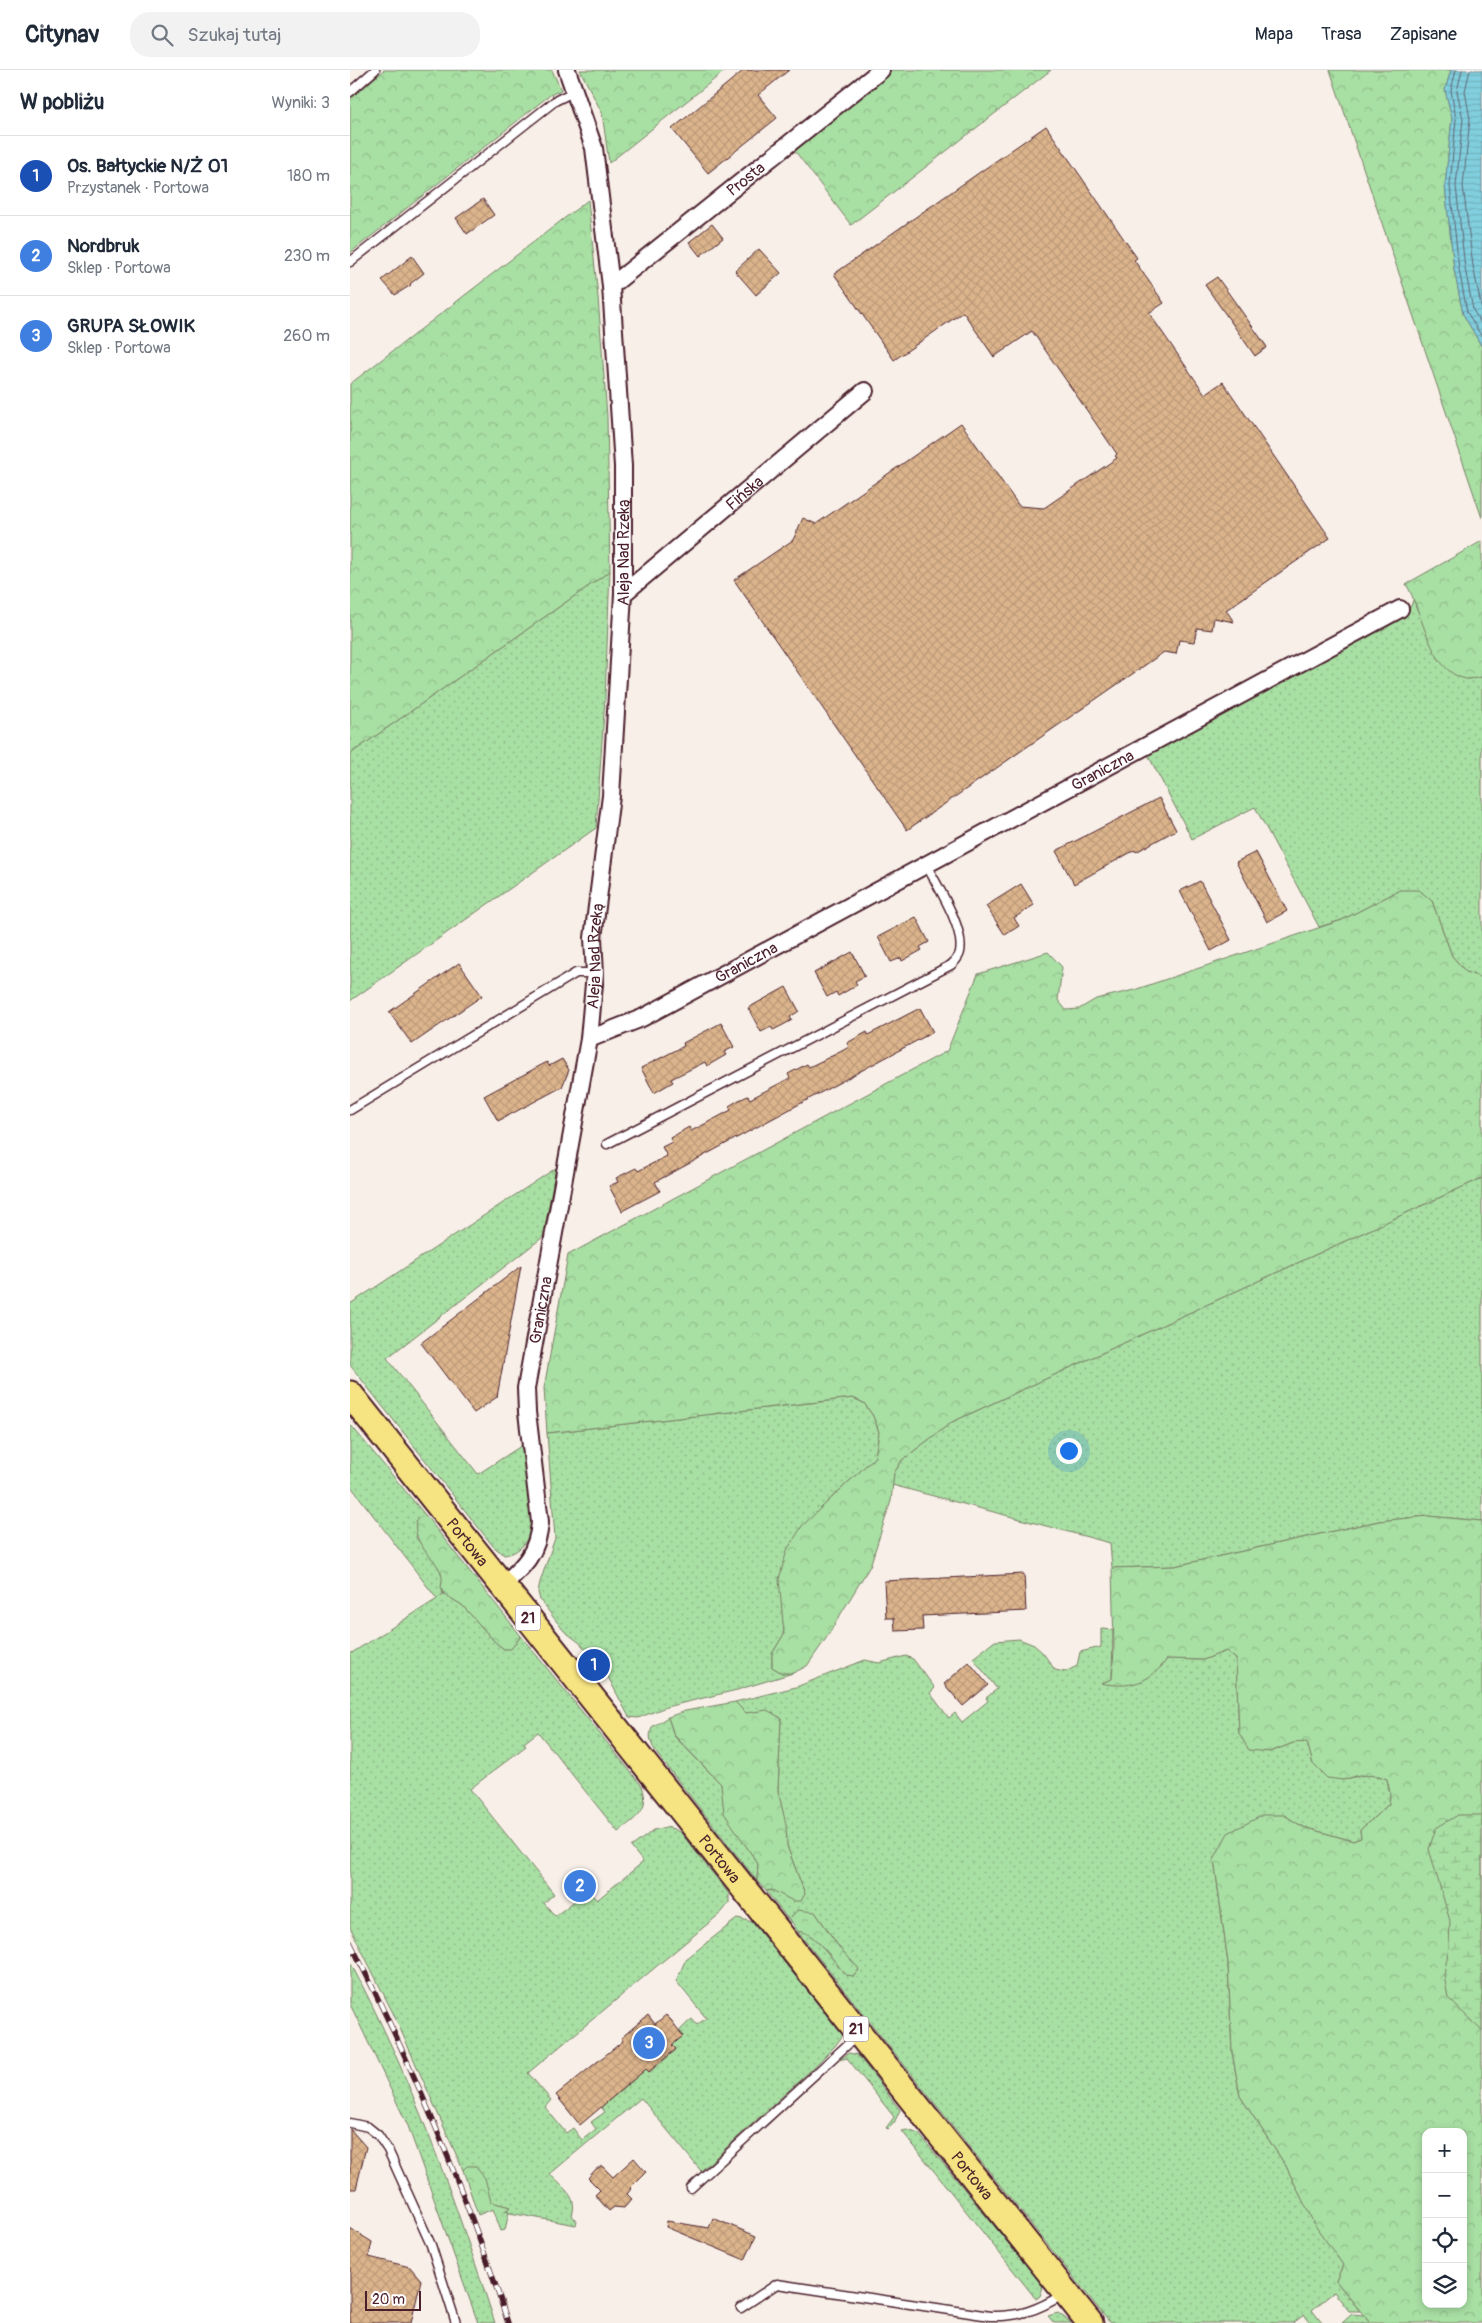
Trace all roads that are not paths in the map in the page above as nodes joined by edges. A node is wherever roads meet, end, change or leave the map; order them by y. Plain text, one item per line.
1 (375, 70) edge
2 (567, 70) edge
3 (880, 70) edge
4 (575, 91) junction
5 (350, 92) edge
6 (350, 262) edge
7 (611, 286) junction
8 (865, 391) dead end
9 (623, 594) junction
10 (1400, 609) dead end
11 (926, 864) junction
12 (595, 972) junction
13 (589, 1039) junction
14 (350, 1110) edge
15 (607, 1144) dead end
16 (350, 1394) edge
17 (502, 1586) junction
18 (860, 2034) junction
19 (350, 2123) edge
20 (691, 2188) dead end
21 (1066, 2292) junction
22 (741, 2308) dead end
23 (456, 2323) edge
24 (1090, 2323) edge

1 - 5 lane
2 - 4 street, Aleja Nad Rzeką
3 - 7 street, Prosta
4 - 6 lane
4 - 7 street, Aleja Nad Rzeką
7 - 9 street, Aleja Nad Rzeką
8 - 9 street, Fińska
9 - 12 street, Aleja Nad Rzeką
10 - 11 street, Graniczna
11 - 13 street, Graniczna
11 - 15 lane
12 - 13 street, Aleja Nad Rzeką
12 - 14 lane
13 - 17 street, Graniczna
16 - 17 main road, Portowa / 21
17 - 18 main road, Portowa / 21
18 - 20 lane
18 - 21 main road, Portowa / 21
19 - 23 lane
21 - 22 lane
21 - 24 main road, Portowa / 21

